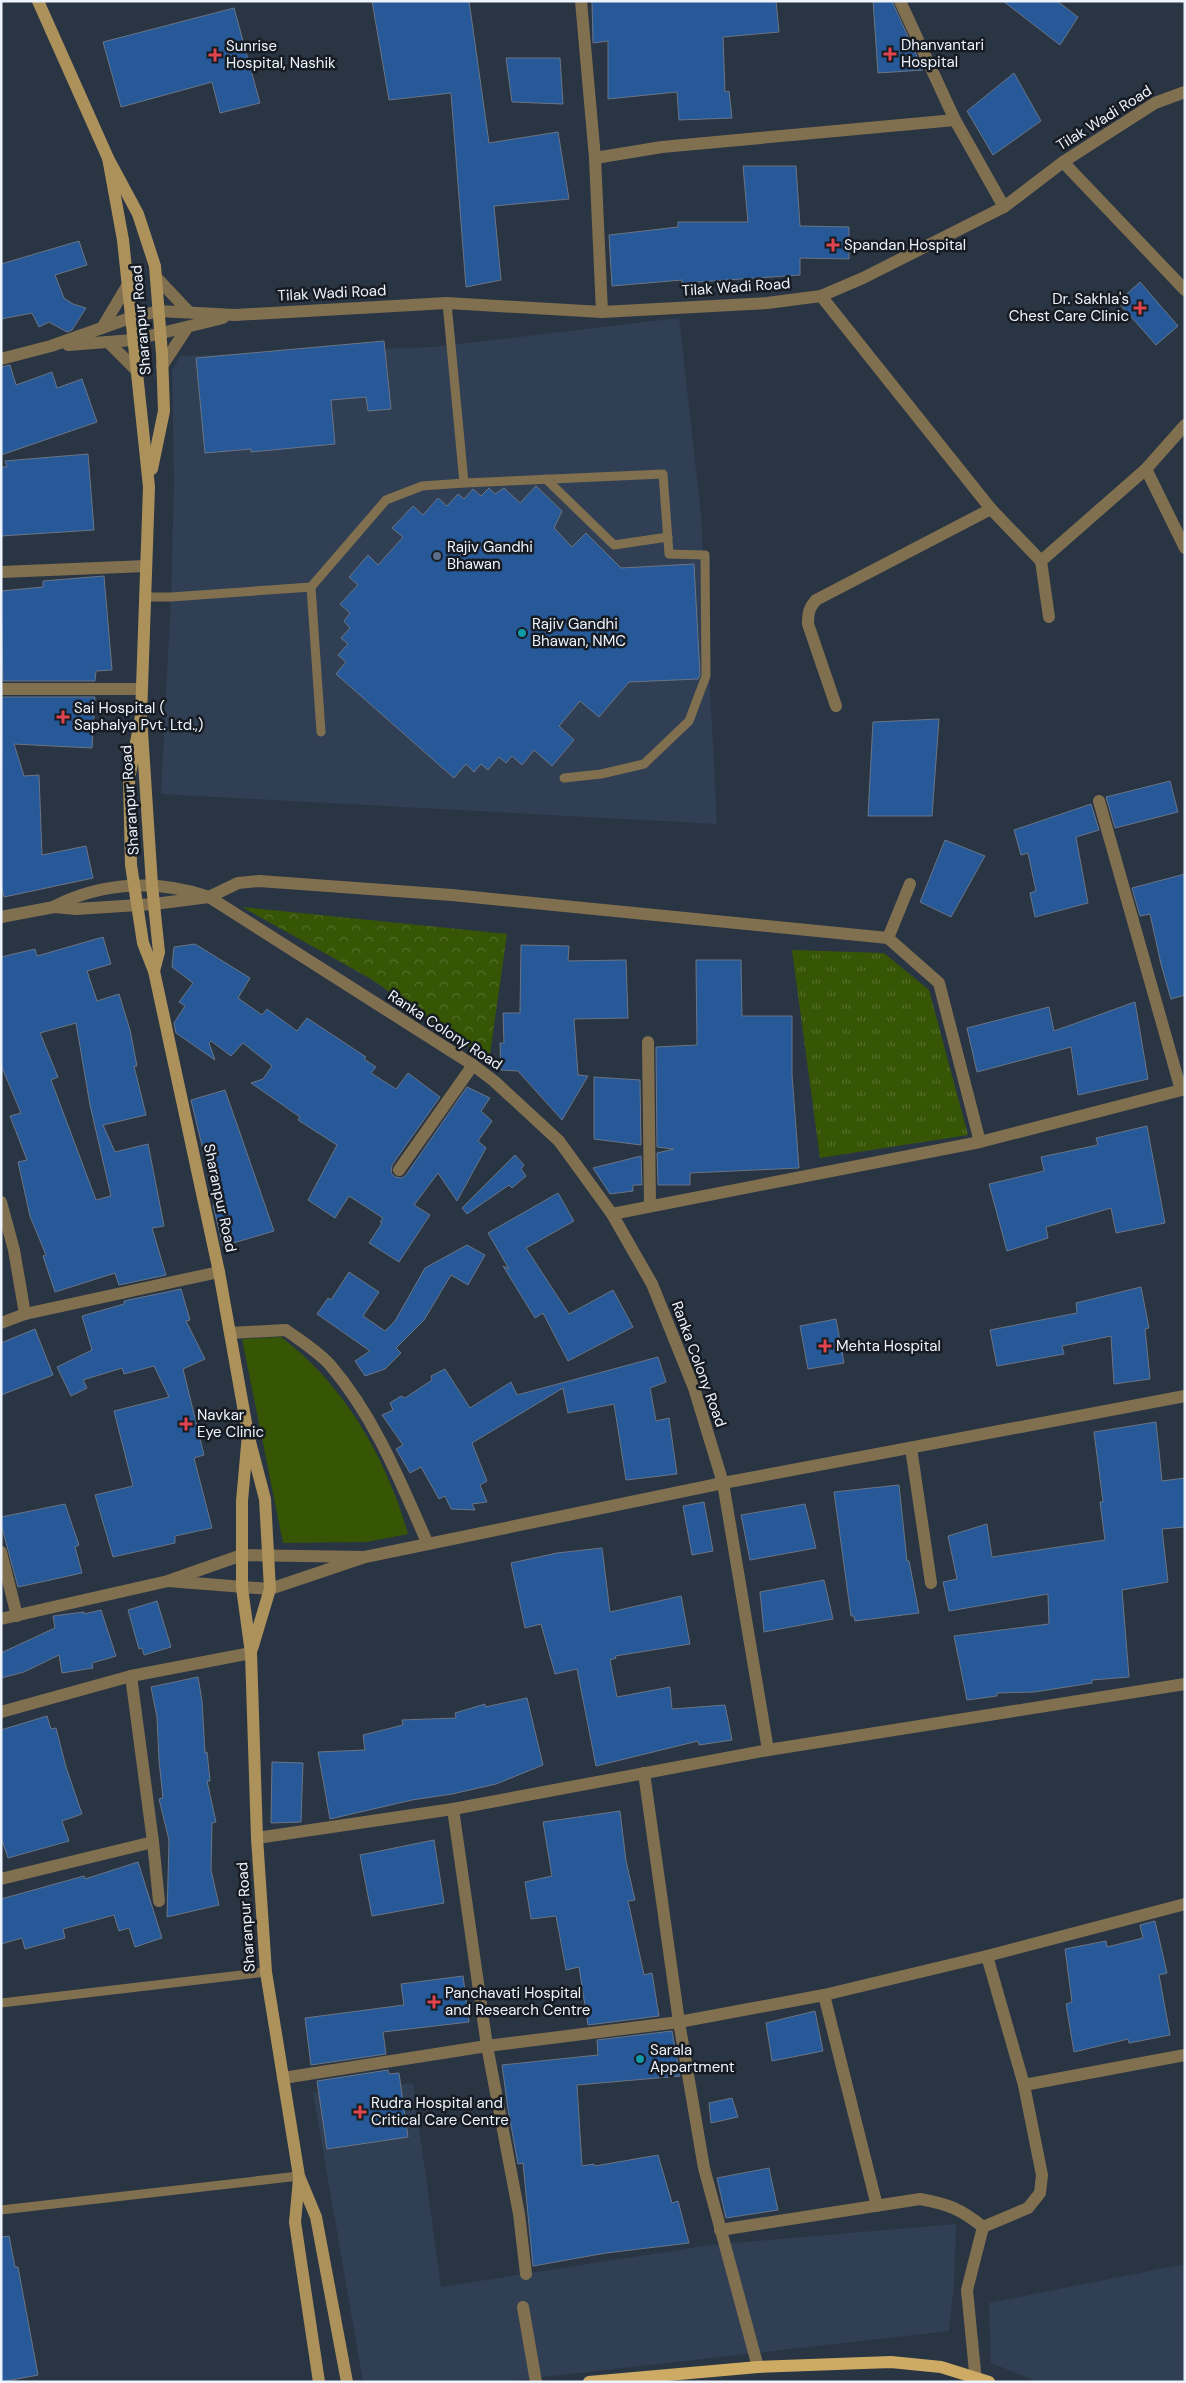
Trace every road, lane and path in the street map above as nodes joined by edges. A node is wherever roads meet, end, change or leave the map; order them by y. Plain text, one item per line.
1 (38, 1) edge
2 (581, 1) edge
3 (900, 1) edge
4 (1185, 92) edge
5 (955, 120) junction
6 (108, 158) junction
7 (595, 158) junction
8 (1063, 162) junction
9 (1004, 207) junction
10 (156, 277) junction
11 (127, 286) junction
12 (1183, 286) edge
13 (821, 296) junction
14 (447, 302) junction
15 (159, 310) junction
16 (189, 312) junction
17 (602, 312) junction
18 (235, 315) junction
19 (130, 318) junction
20 (102, 328) junction
21 (187, 328) junction
22 (160, 334) junction
23 (133, 340) junction
24 (108, 342) junction
25 (51, 346) junction
26 (1, 359) edge
27 (162, 366) junction
28 (137, 370) junction
29 (1185, 425) edge
30 (1146, 469) junction
31 (546, 479) junction
32 (464, 483) junction
33 (149, 487) junction
34 (991, 509) junction
35 (668, 537) junction
36 (1185, 548) edge
37 (1041, 561) junction
38 (146, 566) junction
39 (1, 572) edge
40 (311, 586) junction
41 (145, 597) junction
42 (1050, 617) dead end
43 (1, 689) edge
44 (142, 689) junction
45 (836, 706) dead end
46 (141, 716) junction
47 (321, 732) dead end
48 (564, 778) dead end
49 (1099, 801) dead end
50 (910, 884) dead end
51 (134, 885) junction
52 (152, 885) junction
53 (209, 897) junction
54 (136, 904) junction
55 (154, 904) junction
56 (54, 907) junction
57 (1, 917) edge
58 (888, 938) junction
59 (154, 971) junction
60 (648, 1042) dead end
61 (473, 1065) junction
62 (1183, 1090) edge
63 (980, 1142) junction
64 (399, 1170) dead end
65 (1, 1202) edge
66 (650, 1206) junction
67 (612, 1214) junction
68 (219, 1272) junction
69 (25, 1314) junction
70 (1, 1323) edge
71 (230, 1333) junction
72 (1185, 1396) edge
73 (248, 1434) junction
74 (910, 1448) junction
75 (723, 1483) junction
76 (427, 1542) junction
77 (1, 1552) edge
78 (269, 1554) junction
79 (242, 1555) junction
80 (364, 1557) junction
81 (168, 1581) junction
82 (932, 1583) dead end
83 (242, 1588) junction
84 (270, 1589) junction
85 (17, 1616) junction
86 (1, 1619) edge
87 (251, 1653) junction
88 (131, 1676) junction
89 (1185, 1684) edge
90 (1, 1712) edge
91 (768, 1750) junction
92 (644, 1773) junction
93 (453, 1809) junction
94 (257, 1838) junction
95 (153, 1842) junction
96 (1, 1879) edge
97 (159, 1901) dead end
98 (1185, 1904) edge
99 (987, 1956) junction
100 (266, 1972) junction
101 (824, 1995) junction
102 (1, 2003) edge
103 (678, 2022) junction
104 (487, 2046) junction
105 (1185, 2056) edge
106 (283, 2078) junction
107 (1024, 2085) junction
108 (299, 2176) junction
109 (877, 2206) junction
110 (1, 2210) edge
111 (983, 2227) junction
112 (720, 2230) junction
113 (526, 2274) dead end
114 (523, 2307) dead end
115 (758, 2367) junction
116 (976, 2380) edge
117 (318, 2382) edge
118 (347, 2382) edge
119 (536, 2382) edge
120 (589, 2382) edge
121 (990, 2382) edge

1 - 6 main road, Sharanpur Road
2 - 7 street
3 - 5 street
4 - 8 street, Tilak Wadi Road
5 - 7 street
5 - 9 street
6 - 10 main road, Sharanpur Road
6 - 11 main road, Sharanpur Road
7 - 17 street
8 - 9 street, Tilak Wadi Road
8 - 12 street
9 - 13 street, Tilak Wadi Road
10 - 15 main road, Sharanpur Road
10 - 16 street
11 - 19 main road, Sharanpur Road
11 - 20 street
13 - 17 street, Tilak Wadi Road
13 - 34 street
14 - 17 street, Tilak Wadi Road
14 - 18 street, Tilak Wadi Road
14 - 32 lane
15 - 16 street
15 - 19 street
15 - 22 main road, Sharanpur Road
16 - 18 street
18 - 21 street
19 - 20 street
19 - 23 main road, Sharanpur Road
20 - 25 street
21 - 22 street
21 - 27 street
22 - 23 street
22 - 27 main road, Sharanpur Road
23 - 24 street
23 - 28 main road, Sharanpur Road
24 - 25 street
24 - 28 street
25 - 26 street
27 - 33 main road, Sharanpur Road
28 - 33 main road, Sharanpur Road
29 - 30 street
30 - 36 street
30 - 37 street
31 - 32 lane
31 - 35 lane
31 - 35 lane
32 - 40 lane
33 - 38 main road, Sharanpur Road
34 - 37 street
34 - 45 street
35 - 48 lane
37 - 42 street
38 - 39 street
38 - 41 main road, Sharanpur Road
40 - 41 lane
40 - 47 lane
41 - 44 main road, Sharanpur Road
43 - 44 street
44 - 46 main road, Sharanpur Road
46 - 51 main road, Sharanpur Road
46 - 52 main road, Sharanpur Road
49 - 62 street
50 - 58 street
51 - 52 street, Ranka Colony Road
51 - 54 main road, Sharanpur Road
51 - 56 street, Ranka Colony Road
52 - 53 street, Ranka Colony Road
52 - 55 main road, Sharanpur Road
53 - 55 street
53 - 58 street
53 - 61 street, Ranka Colony Road
54 - 55 street
54 - 56 street
54 - 59 main road, Sharanpur Road
55 - 59 main road, Sharanpur Road
56 - 57 street
58 - 63 street
59 - 68 main road, Sharanpur Road
60 - 66 street
61 - 64 street
61 - 67 street, Ranka Colony Road
62 - 63 street
63 - 66 street
65 - 69 street
66 - 67 street
67 - 75 street, Ranka Colony Road
68 - 69 street
68 - 71 main road, Sharanpur Road
69 - 70 street
71 - 73 main road, Sharanpur Road
71 - 76 street
72 - 74 street
73 - 78 main road, Sharanpur Road
73 - 79 main road, Sharanpur Road
74 - 75 street
74 - 82 street
75 - 76 street
75 - 91 street, Ranka Colony Road
76 - 80 street
77 - 85 street
78 - 79 street
78 - 80 street
78 - 84 main road, Sharanpur Road
79 - 81 street
79 - 83 main road, Sharanpur Road
80 - 84 street
81 - 83 street
81 - 85 street
83 - 84 street
83 - 87 main road, Sharanpur Road
84 - 87 main road, Sharanpur Road
85 - 86 street
87 - 88 street
87 - 94 main road, Sharanpur Road
88 - 90 street
88 - 95 street
89 - 91 street
91 - 92 street
92 - 93 street
92 - 103 street
93 - 94 street
93 - 104 street
94 - 100 main road, Sharanpur Road
95 - 96 street
95 - 97 street
98 - 99 street
99 - 101 street
99 - 107 street
100 - 102 lane
100 - 106 main road, Sharanpur Road
101 - 103 street
101 - 109 street
103 - 104 street
103 - 112 street
104 - 106 street
104 - 113 street
105 - 107 street
106 - 108 main road, Sharanpur Road
107 - 111 street
108 - 110 lane
108 - 117 main road, Sharanpur Road
108 - 118 main road, Sharanpur Road
109 - 111 street
109 - 112 street
111 - 116 street
112 - 115 street
114 - 119 street
115 - 116 main road
115 - 120 main road
116 - 121 main road

